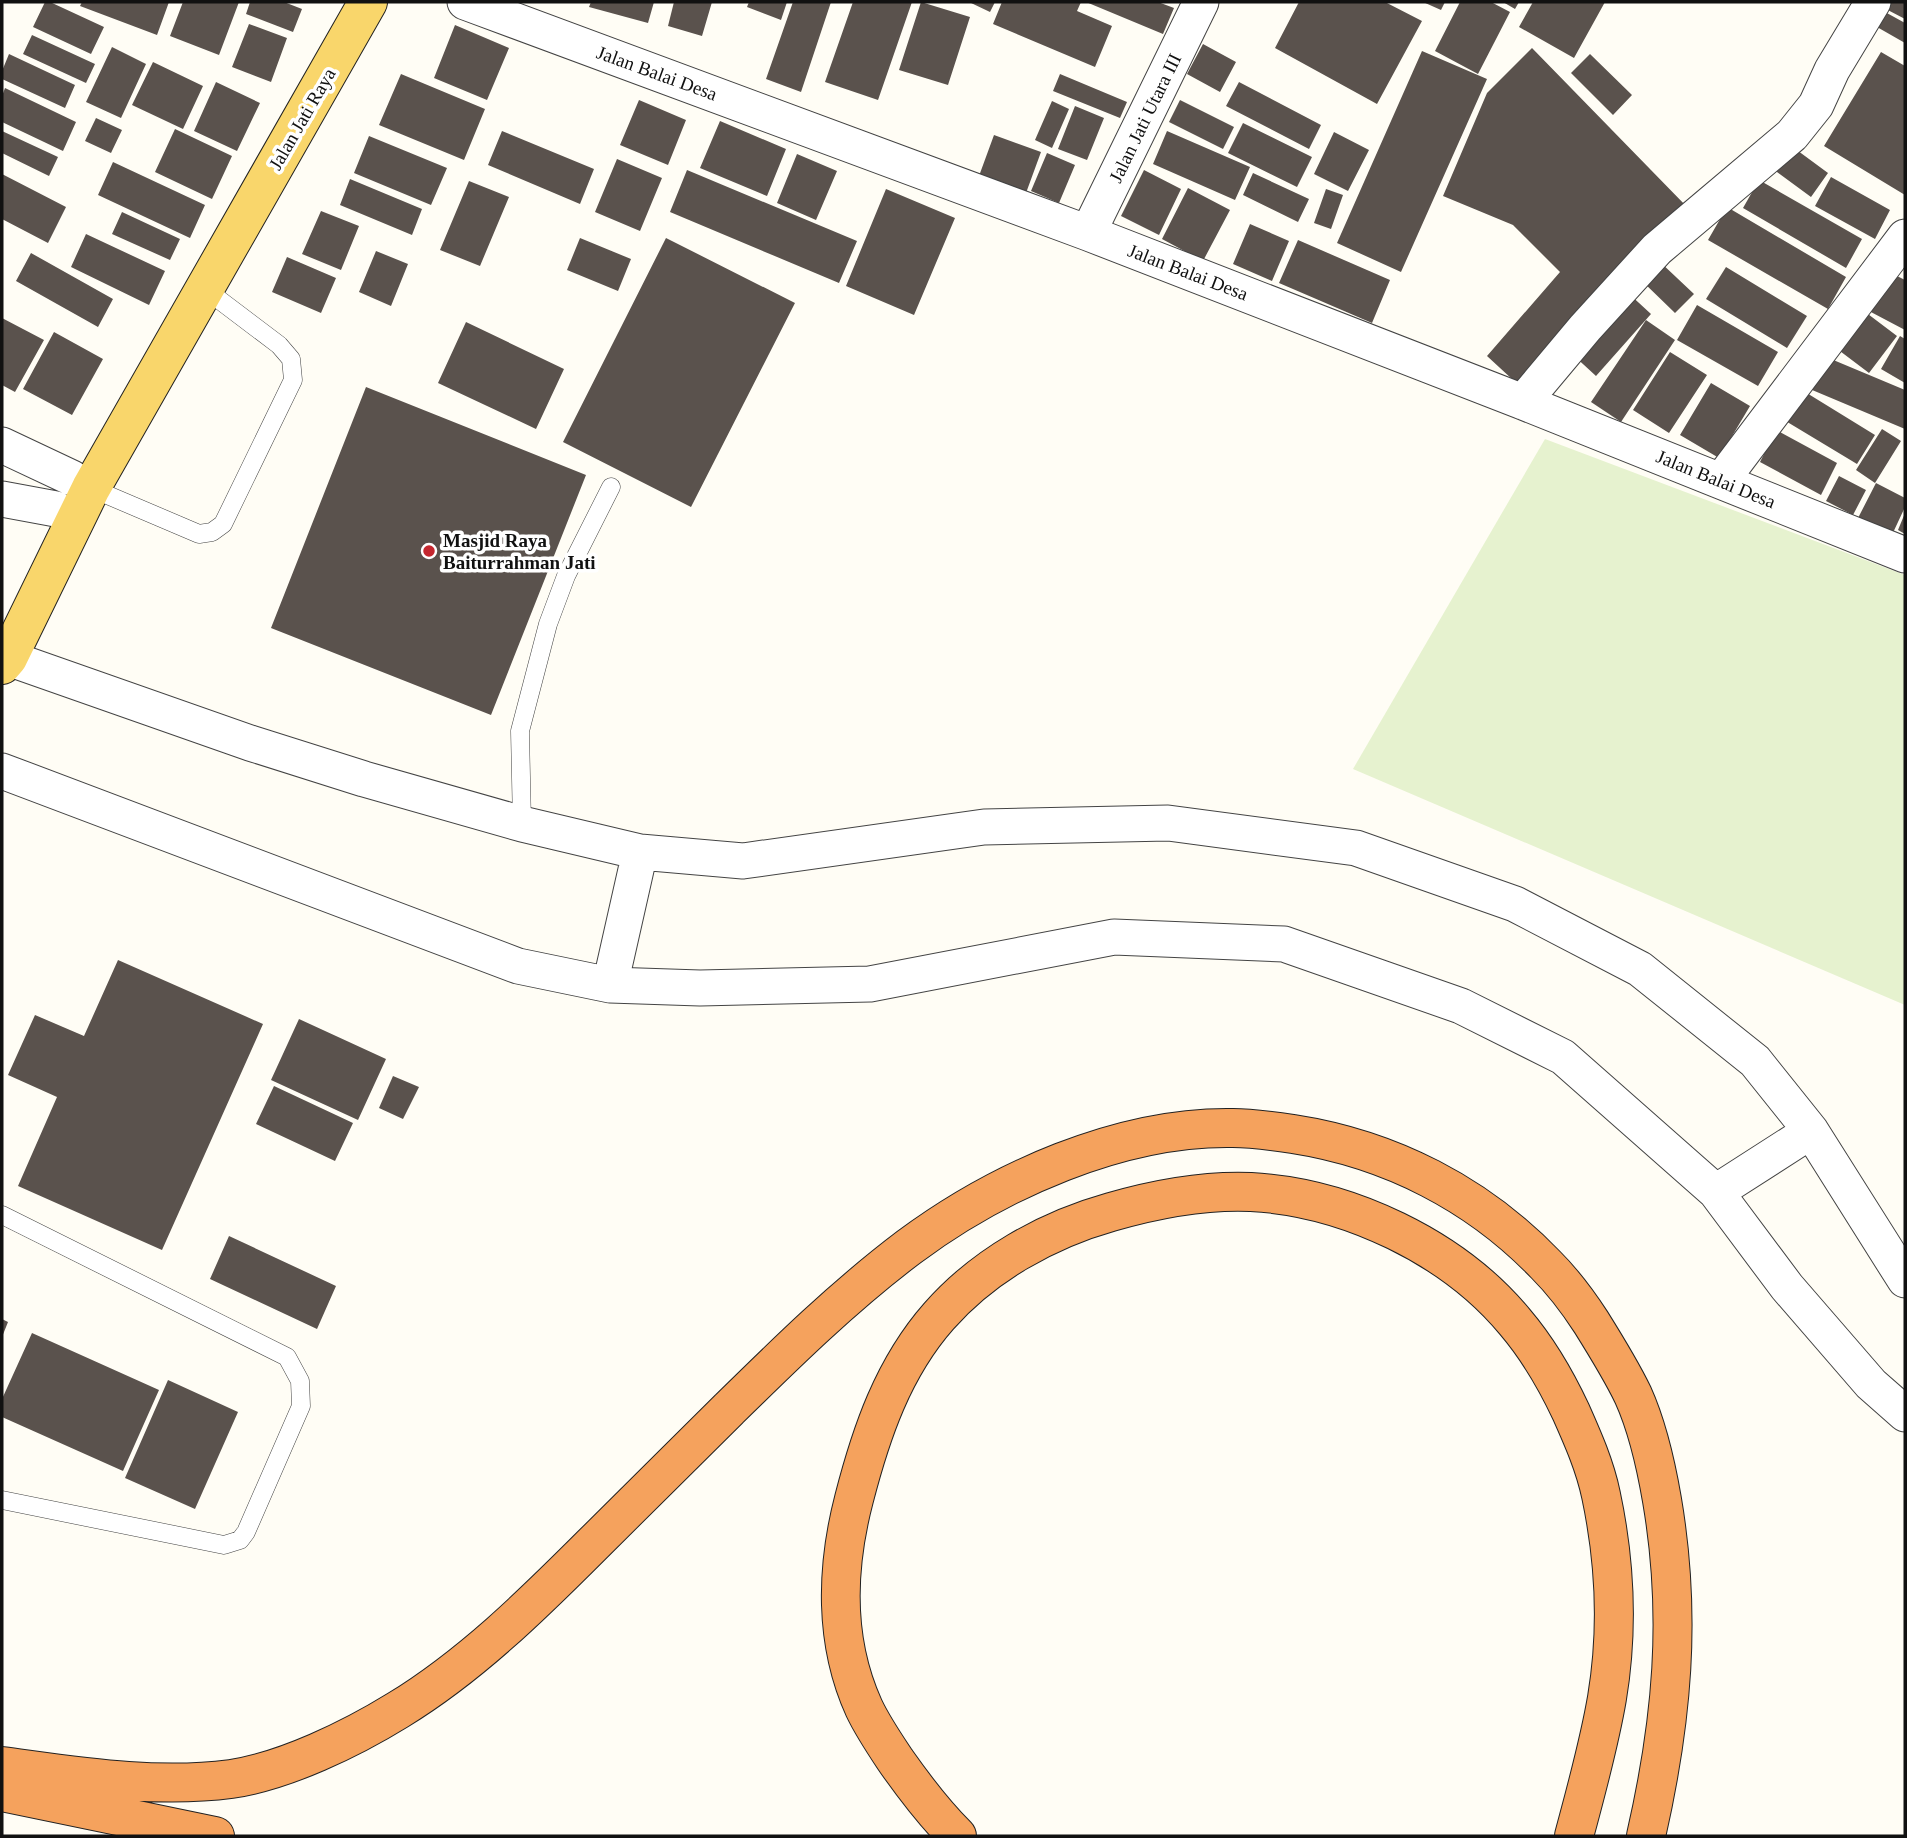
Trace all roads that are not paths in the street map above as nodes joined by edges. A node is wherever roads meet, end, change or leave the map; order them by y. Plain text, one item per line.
1 (368, 2) edge
2 (465, 2) edge
3 (1201, 2) edge
4 (1873, 2) edge
5 (341, 50) junction
6 (1088, 233) junction
7 (1905, 237) edge
8 (205, 289) junction
9 (1522, 402) junction
10 (2, 445) edge
11 (1721, 481) junction
12 (611, 487) dead end
13 (73, 492) junction
14 (2, 499) edge
15 (1905, 555) edge
16 (2, 611) edge
17 (5, 661) edge
18 (2, 771) edge
19 (522, 824) junction
20 (640, 852) junction
21 (610, 985) junction
22 (1811, 1131) junction
23 (1716, 1192) junction
24 (2, 1215) edge
25 (1905, 1280) edge
26 (1905, 1414) edge
27 (2, 1500) edge
28 (2, 1766) edge
29 (2, 1792) edge
30 (215, 1836) edge
31 (957, 1836) edge
32 (1574, 1836) edge
33 (1646, 1836) edge

1 - 5 main road
2 - 6 street, Jalan Balai Desa
3 - 6 street, Jalan Jati Utara III
4 - 9 street
5 - 8 main road, Jalan Jati Raya
5 - 13 main road, Jalan Jati Raya
6 - 9 street, Jalan Balai Desa
7 - 11 street
8 - 13 main road, Jalan Jati Raya
8 - 13 lane
9 - 11 street, Jalan Balai Desa
10 - 13 street
11 - 15 street, Jalan Balai Desa
12 - 19 lane
13 - 14 street
13 - 16 main road, Jalan Jati Raya
13 - 17 main road, Jalan Jati Raya
17 - 19 street
18 - 21 street
19 - 20 street
20 - 21 street
20 - 22 street
21 - 23 street
22 - 23 street
22 - 25 street
23 - 26 street
24 - 27 lane
28 - 33 highway
29 - 30 highway
31 - 32 highway

